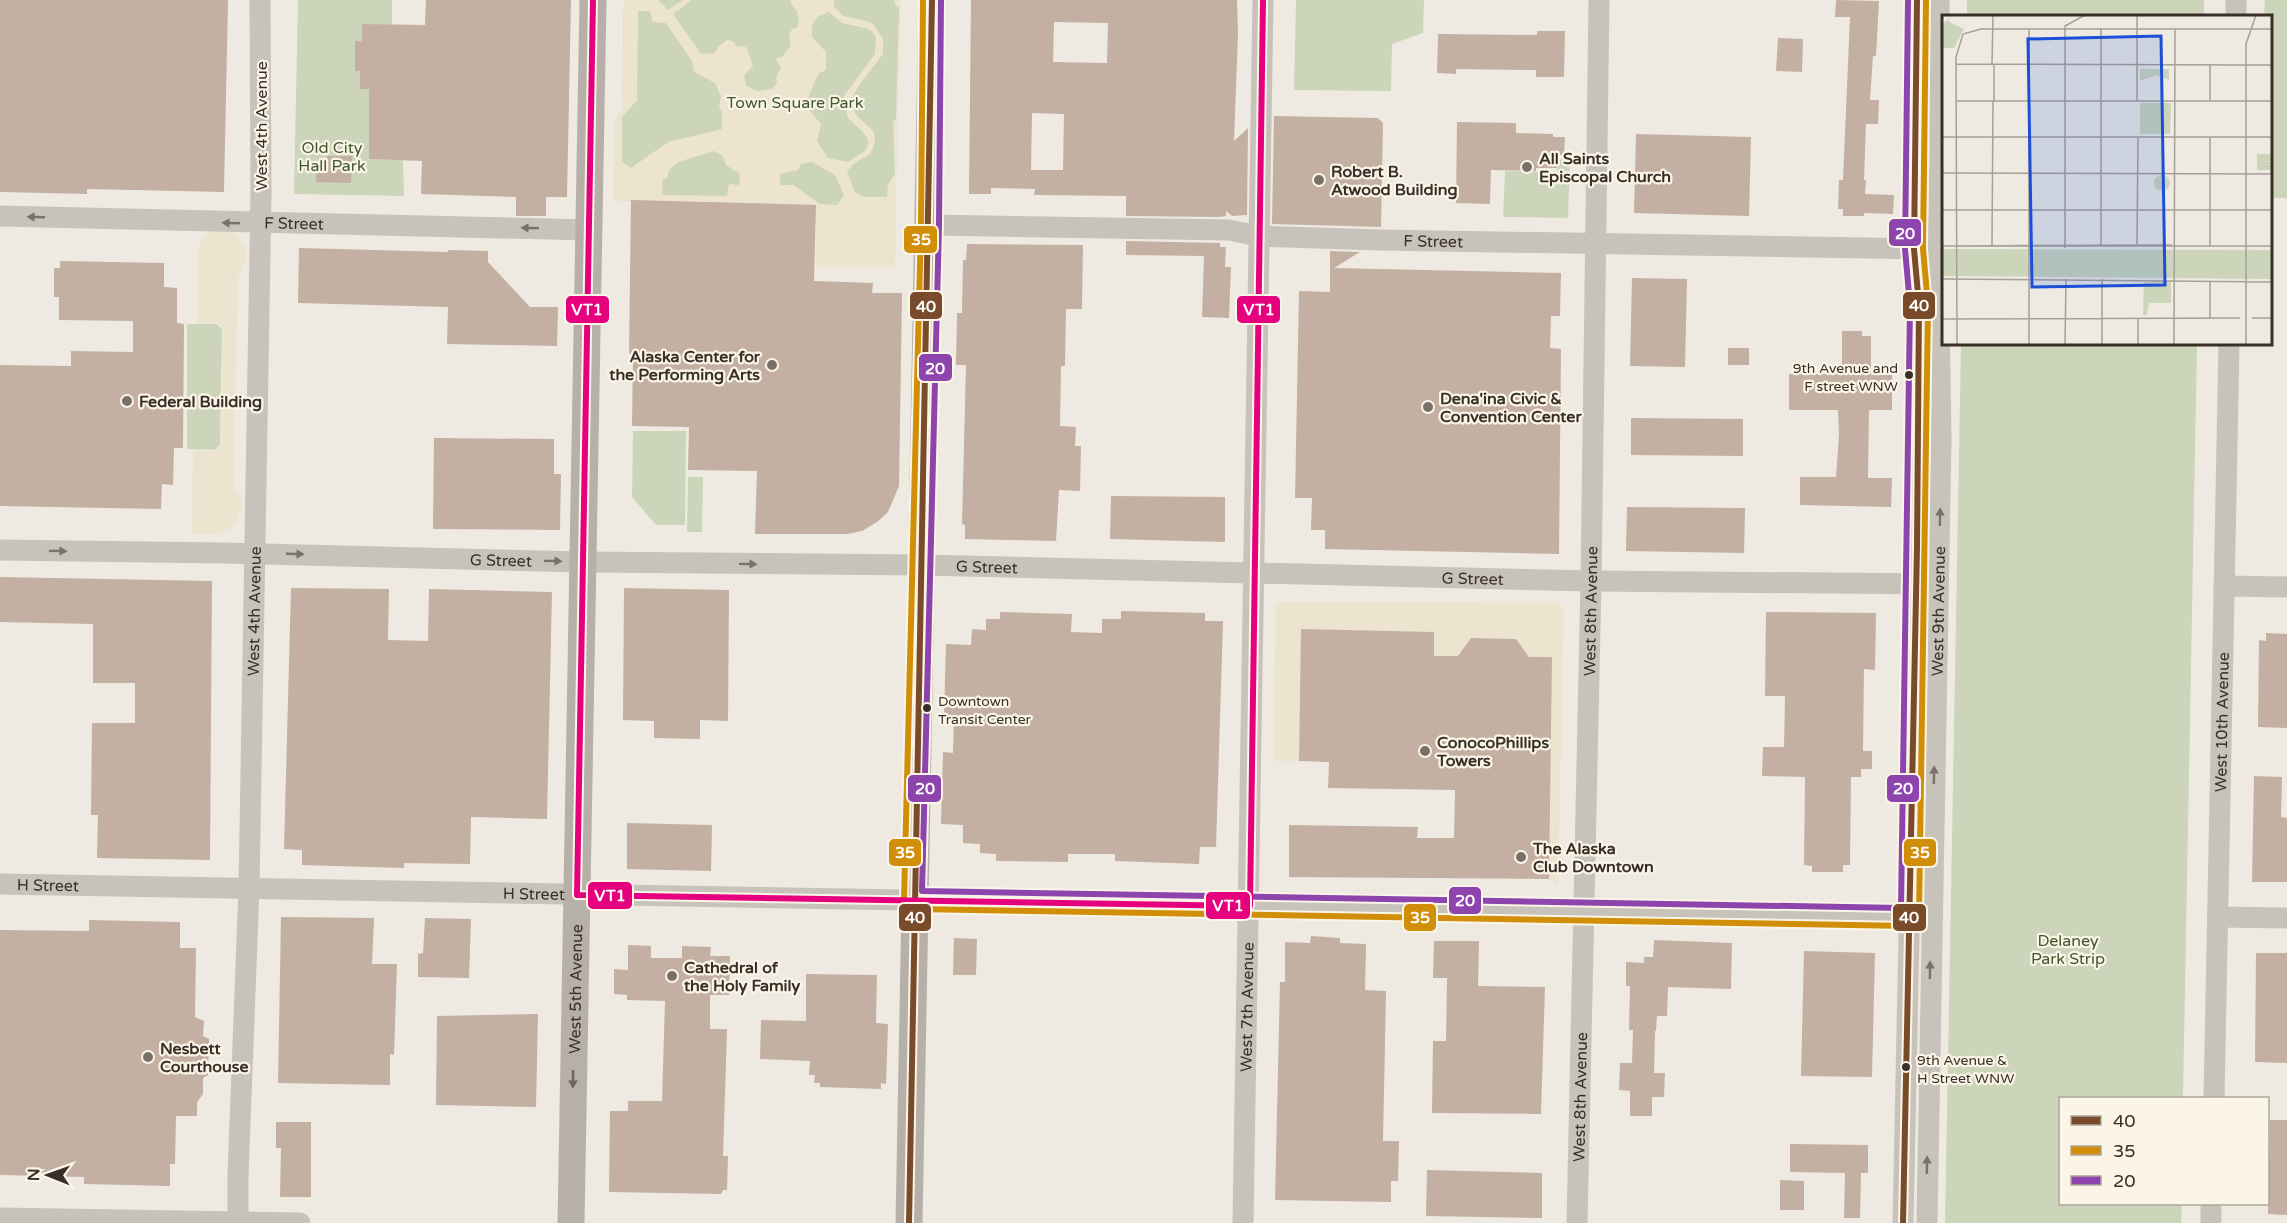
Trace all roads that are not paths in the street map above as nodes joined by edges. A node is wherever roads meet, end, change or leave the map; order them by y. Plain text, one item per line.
1 (261, 0) edge
2 (593, 0) edge
3 (932, 0) edge
4 (1263, 0) edge
5 (1599, 0) edge
6 (1917, 0) edge
7 (1939, 0) edge
8 (0, 216) edge
9 (260, 224) junction
10 (930, 225) junction
11 (589, 230) junction
12 (1258, 236) junction
13 (1595, 243) junction
14 (1914, 249) junction
15 (1938, 249) junction
16 (2229, 345) edge
17 (0, 550) edge
18 (254, 554) junction
19 (583, 562) junction
20 (921, 565) junction
21 (1254, 573) junction
22 (1591, 581) junction
23 (1917, 584) junction
24 (1938, 584) junction
25 (2224, 586) junction
26 (2287, 587) edge
27 (0, 884) edge
28 (249, 888) junction
29 (577, 895) junction
30 (913, 900) junction
31 (1250, 906) junction
32 (1585, 913) junction
33 (2218, 917) junction
34 (1920, 918) junction
35 (2287, 918) edge
36 (2214, 1097) edge
37 (2211, 1205) edge
38 (0, 1218) edge
39 (238, 1222) edge
40 (300, 1223) edge
41 (571, 1223) edge
42 (909, 1223) edge
43 (1243, 1223) edge
44 (1577, 1223) edge
45 (1903, 1223) edge
46 (1927, 1223) edge
47 (2211, 1223) edge

1 - 9 street, West 4th Avenue
2 - 11 main road, West 5th Avenue
3 - 10 main road
4 - 12 street, West 7th Avenue
5 - 13 street, West 8th Avenue
6 - 14 street, West 9th Avenue
7 - 15 street, West 9th Avenue
9 -> 8 street, F Street
11 -> 9 street, F Street
9 - 18 street, West 4th Avenue
10 - 12 street, F Street
10 - 20 main road
11 - 19 main road, West 5th Avenue
12 - 13 street, F Street
12 - 21 street, West 7th Avenue
13 - 14 street, F Street
13 - 22 street, West 8th Avenue
14 - 15 street, F Street
14 - 23 street, West 9th Avenue
24 -> 15 street, West 9th Avenue
16 - 25 street, West 10th Avenue
17 -> 18 street, G Street
18 -> 19 street, G Street
18 - 28 street, West 4th Avenue
19 -> 20 street, G Street
19 - 29 main road, West 5th Avenue
20 - 21 street, G Street
20 - 30 main road
21 - 22 street, G Street
21 - 31 street, West 7th Avenue
22 - 23 street, G Street
22 - 32 street, West 8th Avenue
23 - 24 street, G Street
23 - 34 street, West 9th Avenue
34 -> 24 street, West 9th Avenue
25 - 26 street
25 - 33 street, West 10th Avenue
27 - 28 street, H Street
28 - 29 street, H Street
28 - 39 street, West 4th Avenue
29 - 30 street, H Street
29 -> 41 main road, West 5th Avenue
30 - 31 street, H Street
30 - 42 main road
31 - 32 street, H Street
31 - 43 street, West 7th Avenue
32 - 34 street, H Street
32 - 44 street, West 8th Avenue
33 - 35 street
33 - 36 street, West 10th Avenue
34 - 45 street, West 9th Avenue
46 -> 34 street, West 9th Avenue
37 - 47 street
38 - 39 street
39 - 40 street

